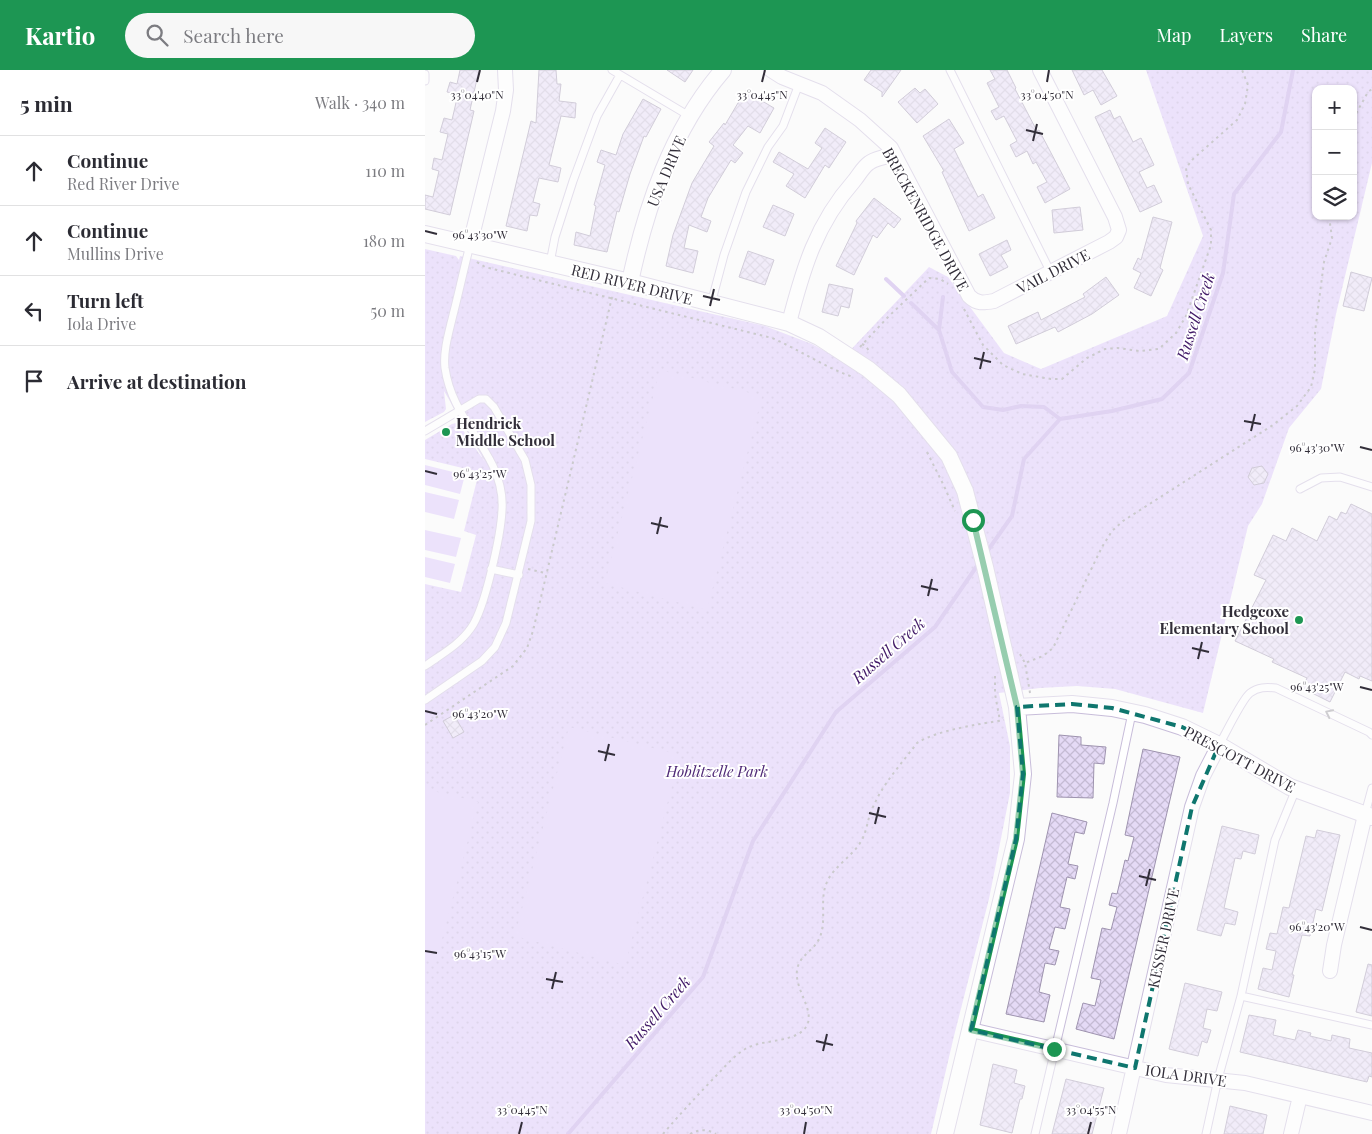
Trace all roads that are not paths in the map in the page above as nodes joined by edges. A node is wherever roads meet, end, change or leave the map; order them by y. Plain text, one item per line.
1 (505, 70) edge
2 (612, 70) edge
3 (723, 70) edge
4 (771, 70) edge
5 (950, 70) edge
6 (1040, 70) edge
7 (425, 74) edge
8 (620, 76) junction
9 (425, 81) edge
10 (799, 84) junction
11 (691, 117) junction
12 (891, 148) junction
13 (425, 234) edge
14 (473, 252) junction
15 (550, 263) junction
16 (1051, 273) junction
17 (630, 282) junction
18 (982, 303) joint
19 (711, 304) junction
20 (789, 323) junction
21 (458, 410) junction
22 (425, 430) edge
23 (1372, 487) edge
24 (1300, 489) dead end
25 (491, 568) junction
26 (519, 575) junction
27 (425, 666) edge
28 (425, 700) edge
29 (1132, 712) junction
30 (1011, 713) junction
31 (1372, 735) edge
32 (1219, 745) junction
33 (1372, 788) edge
34 (1296, 790) junction
35 (1368, 816) edge
36 (1331, 971) dead end
37 (1241, 996) junction
38 (1372, 1025) edge
39 (971, 1030) junction
40 (1054, 1049) junction
41 (1135, 1068) junction
42 (1218, 1079) junction
43 (1300, 1096) junction
44 (1372, 1112) edge
45 (945, 1134) edge
46 (1035, 1134) edge
47 (1119, 1134) edge
48 (1206, 1134) edge
49 (1291, 1134) edge

1 - 14 street
2 - 8 lane
3 - 11 street, USA DRIVE
4 - 10 street, BRECKENRIDGE DRIVE
5 - 16 lane
6 - 16 street, VAIL DRIVE
7 - 9 lane
8 - 11 lane
8 - 15 lane
10 - 12 street, BRECKENRIDGE DRIVE
10 - 19 lane
11 - 17 street, USA DRIVE
12 - 18 street, BRECKENRIDGE DRIVE
12 - 20 street
13 - 14 street, RED RIVER DRIVE
14 - 15 street, RED RIVER DRIVE
14 - 21 lane
15 - 17 street, RED RIVER DRIVE
16 - 18 street, VAIL DRIVE
17 - 19 street, RED RIVER DRIVE
19 - 20 street, RED RIVER DRIVE
20 - 30 street, RED RIVER DRIVE
21 - 22 lane
21 - 25 lane
21 - 26 lane
23 - 24 lane
25 - 26 lane
25 - 27 lane
26 - 28 lane
29 - 30 street, PRESCOTT DRIVE
29 - 32 street, PRESCOTT DRIVE
29 - 40 lane
30 - 39 street, RED RIVER DRIVE
31 -> 32 lane
32 - 34 street, PRESCOTT DRIVE
32 - 41 street, KESSER DRIVE
33 - 35 lane
34 - 35 street, PRESCOTT DRIVE
34 - 37 lane
35 - 36 street
37 - 38 lane
37 - 42 lane
39 - 40 street, IOLA DRIVE
39 - 45 street, RED RIVER DRIVE
40 - 41 street, IOLA DRIVE
40 - 46 lane
41 - 42 street, IOLA DRIVE
41 - 47 street, KESSER DRIVE
42 - 43 street, IOLA DRIVE
42 - 48 lane
43 - 44 street, IOLA DRIVE
43 - 49 street

